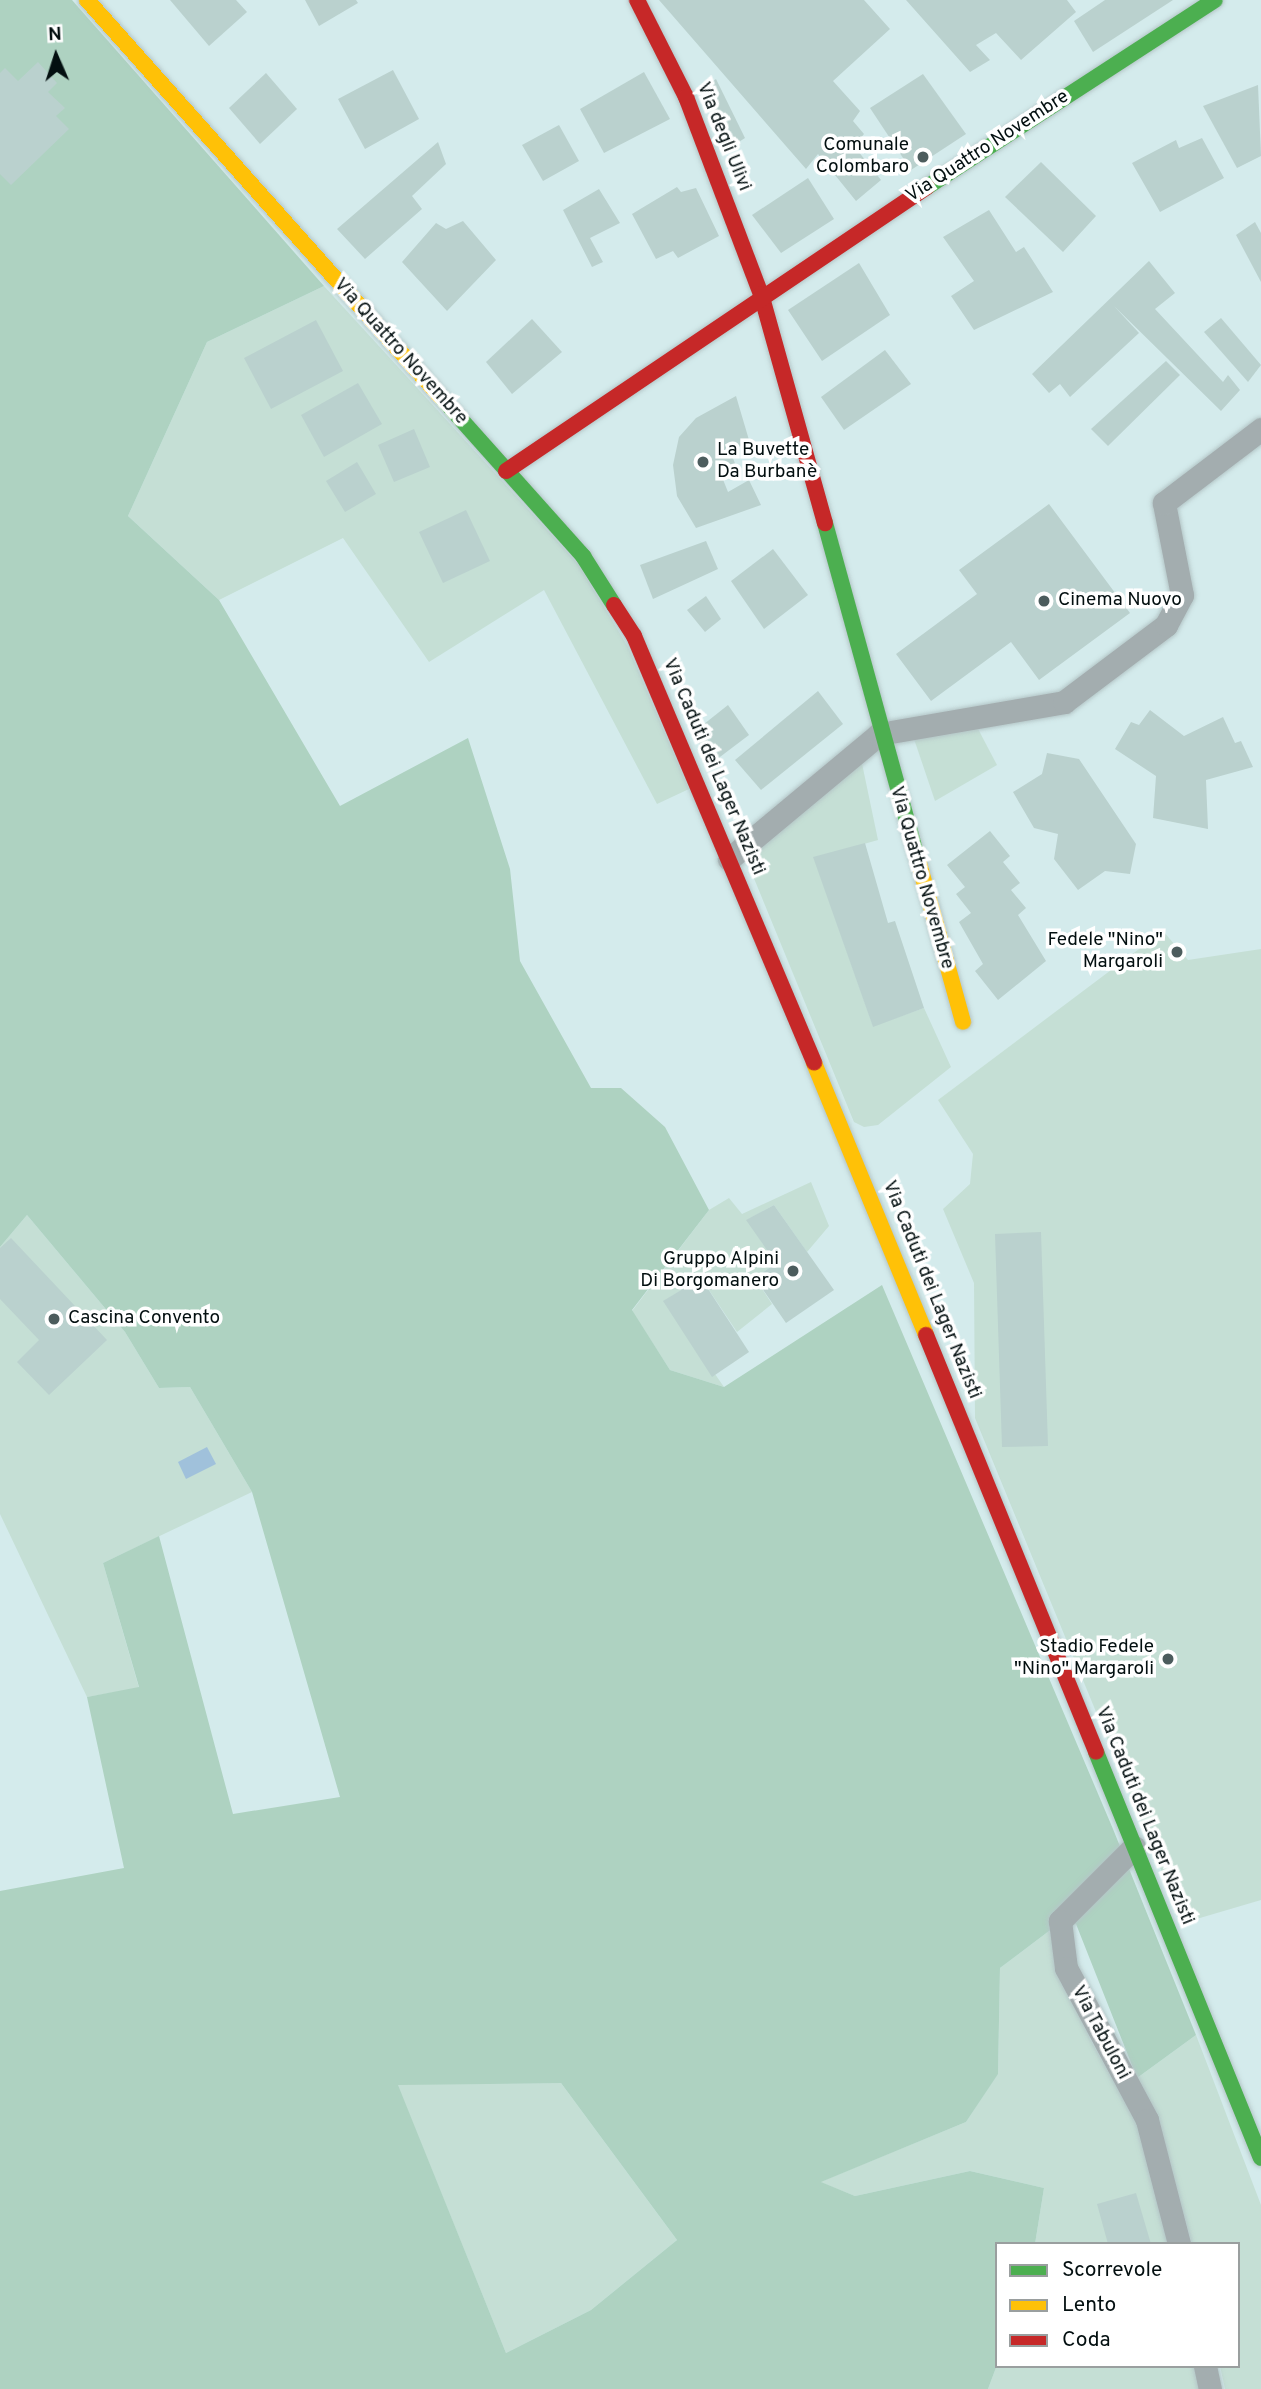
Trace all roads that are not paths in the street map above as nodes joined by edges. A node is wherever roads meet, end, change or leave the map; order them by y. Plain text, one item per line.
1 (87, 0) edge
2 (637, 0) edge
3 (1215, 0) edge
4 (761, 294) junction
5 (1261, 429) edge
6 (506, 471) junction
7 (879, 734) junction
8 (729, 859) junction
9 (963, 1022) dead end
10 (1134, 1847) junction
11 (1261, 2158) edge
12 (1178, 2242) edge
13 (1205, 2368) edge
14 (1210, 2389) edge

1 - 6 main road, Via Quattro Novembre
2 - 4 main road, Via degli Ulivi
3 - 4 main road, Via Quattro Novembre
4 - 6 main road, Via Quattro Novembre
4 - 7 main road, Via Quattro Novembre
5 - 7 street
6 - 8 main road, Via Caduti dei Lager Nazisti
7 - 8 street
7 - 9 main road, Via Quattro Novembre
8 - 10 main road, Via Caduti dei Lager Nazisti
10 - 11 main road, Via Caduti dei Lager Nazisti
10 - 12 street, Via Tabuloni
13 - 14 street

